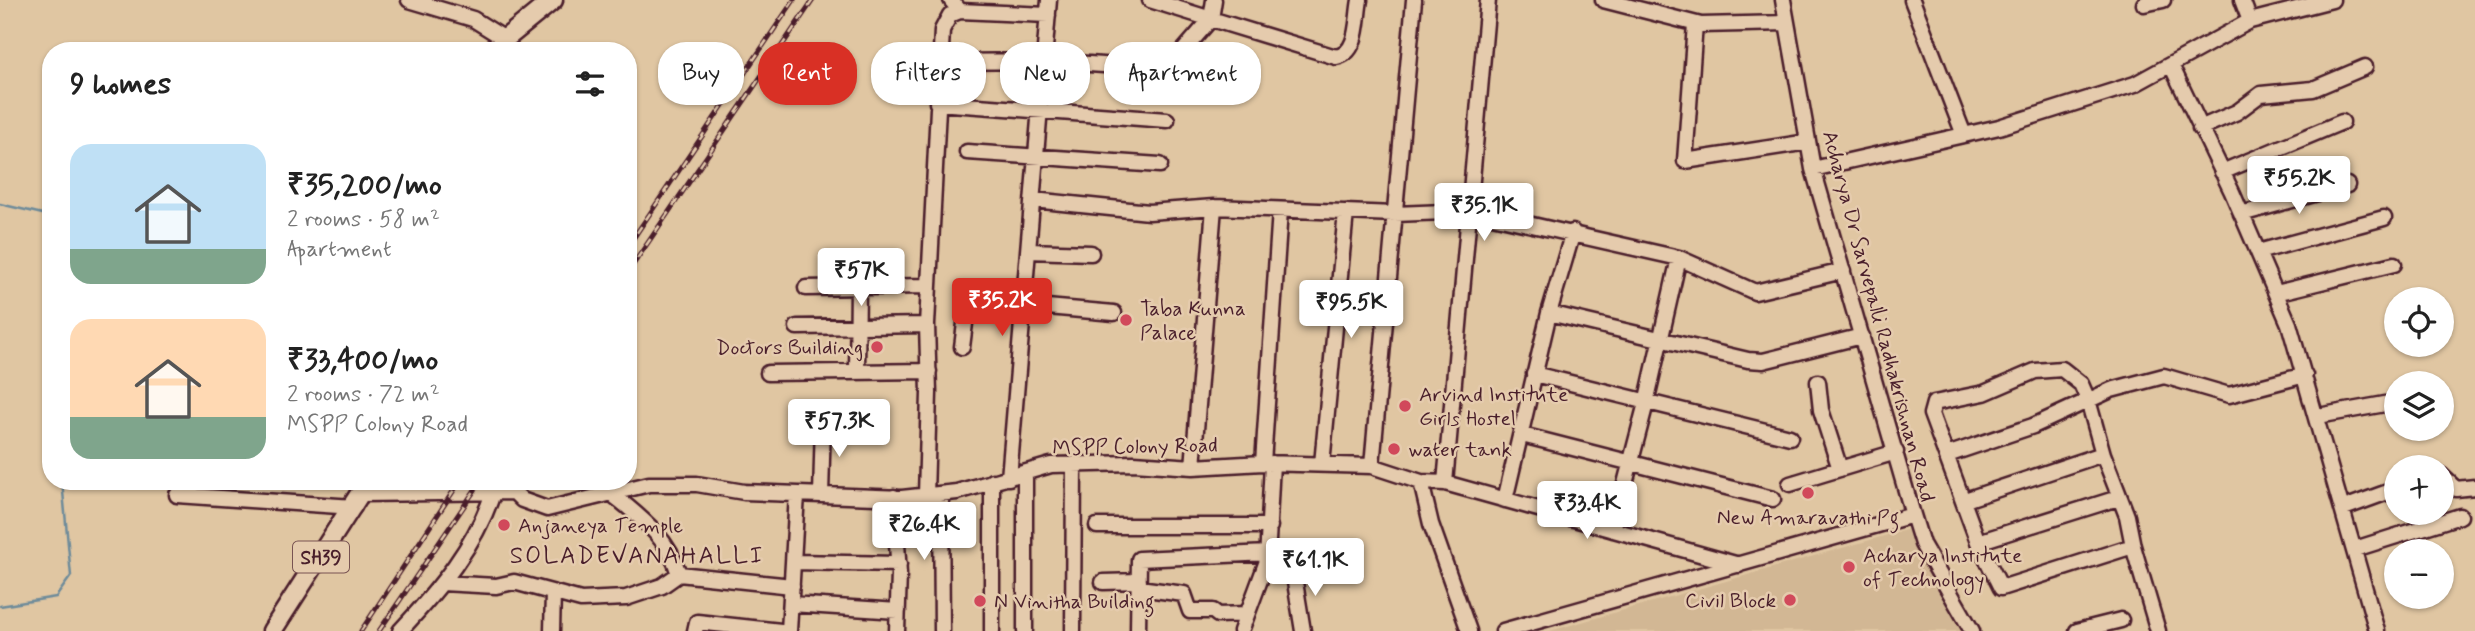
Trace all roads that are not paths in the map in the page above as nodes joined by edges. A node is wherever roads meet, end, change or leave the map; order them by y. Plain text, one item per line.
1 (409, 0) edge
2 (553, 0) edge
3 (1150, 0) edge
4 (1214, 0) edge
5 (1360, 0) edge
6 (1414, 0) edge
7 (1488, 0) edge
8 (1603, 0) edge
9 (1783, 0) edge
10 (1912, 0) edge
11 (2163, 0) edge
12 (2242, 0) edge
13 (2332, 0) edge
14 (2144, 4) dead end
15 (956, 5) edge
16 (1049, 8) edge
17 (1210, 19) junction
18 (2250, 21) junction
19 (1695, 23) junction
20 (1787, 23) junction
21 (497, 42) edge
22 (504, 42) edge
23 (941, 42) edge
24 (1047, 42) edge
25 (1090, 64) edge
26 (2171, 65) junction
27 (2365, 67) dead end
28 (937, 105) edge
29 (963, 105) edge
30 (1041, 105) edge
31 (1040, 111) junction
32 (1167, 120) dead end
33 (2342, 122) dead end
34 (2200, 128) junction
35 (1964, 135) junction
36 (1808, 142) junction
37 (967, 152) dead end
38 (1036, 156) junction
39 (2261, 156) junction
40 (1160, 165) dead end
41 (1813, 169) junction
42 (2222, 172) junction
43 (2347, 185) dead end
44 (1032, 200) junction
45 (2278, 204) junction
46 (1214, 207) junction
47 (1280, 210) junction
48 (1469, 211) junction
49 (1346, 212) junction
50 (1395, 214) junction
51 (2241, 214) junction
52 (2384, 218) dead end
53 (1573, 232) junction
54 (1028, 251) junction
55 (2258, 252) junction
56 (1091, 253) dead end
57 (1679, 258) junction
58 (2395, 264) dead end
59 (1843, 271) junction
60 (928, 286) junction
61 (858, 287) junction
62 (806, 288) dead end
63 (2276, 293) junction
64 (1023, 304) junction
65 (1114, 313) dead end
66 (1549, 313) junction
67 (927, 324) junction
68 (857, 326) junction
69 (797, 327) dead end
70 (1862, 336) junction
71 (1661, 339) junction
72 (962, 347) dead end
73 (857, 370) junction
74 (929, 371) junction
75 (768, 373) dead end
76 (1534, 374) junction
77 (2305, 375) junction
78 (1818, 382) dead end
79 (2088, 400) junction
80 (1646, 403) junction
81 (2384, 404) edge
82 (2318, 416) junction
83 (823, 422) dead end
84 (1522, 435) junction
85 (1790, 437) dead end
86 (1896, 452) junction
87 (2102, 454) junction
88 (1947, 455) junction
89 (1630, 462) junction
90 (1267, 463) junction
91 (1073, 464) junction
92 (1322, 464) junction
93 (1372, 466) junction
94 (1193, 467) junction
95 (1840, 469) junction
96 (1025, 473) junction
97 (1009, 478) junction
98 (992, 481) junction
99 (1421, 482) junction
100 (1445, 483) junction
101 (1790, 484) dead end
102 (637, 487) edge
103 (2454, 487) edge
104 (2475, 487) edge
105 (494, 490) joint
106 (515, 490) edge
107 (627, 490) edge
108 (2384, 493) edge
109 (361, 494) edge
110 (612, 494) junction
111 (797, 494) junction
112 (941, 494) junction
113 (177, 495) dead end
114 (821, 495) junction
115 (926, 495) junction
116 (894, 497) junction
117 (2118, 498) junction
118 (1773, 499) dead end
119 (1505, 500) junction
120 (1965, 500) junction
121 (2344, 508) junction
122 (1913, 515) junction
123 (2460, 516) dead end
124 (1097, 526) dead end
125 (1270, 527) junction
126 (1613, 530) junction
127 (1978, 542) junction
128 (2133, 546) junction
129 (2355, 549) junction
130 (1268, 553) junction
131 (793, 562) junction
132 (899, 564) junction
133 (1739, 565) junction
134 (1293, 570) dead end
135 (679, 574) junction
136 (1103, 582) dead end
137 (442, 583) junction
138 (1139, 584) junction
139 (792, 586) junction
140 (554, 593) junction
141 (791, 604) junction
142 (898, 611) junction
143 (1247, 614) junction
144 (2121, 620) dead end
145 (272, 631) edge
146 (400, 631) edge
147 (552, 631) edge
148 (695, 631) edge
149 (781, 631) edge
150 (789, 631) edge
151 (897, 631) edge
152 (942, 631) edge
153 (992, 631) edge
154 (1025, 631) edge
155 (1073, 631) edge
156 (1142, 631) edge
157 (1241, 631) edge
158 (1303, 631) edge
159 (1469, 631) edge
160 (1503, 631) edge
161 (1972, 631) edge
162 (2077, 631) edge
163 (2158, 631) edge
164 (2377, 631) edge

1 - 21 street
2 - 22 main road
3 - 17 street
4 - 17 street
5 - 17 street
6 - 50 street
7 - 48 street
8 - 19 street
9 - 20 street, Acharya Dr Sarvepalli Radhakrishnan Road
10 - 35 street
11 - 14 street
12 - 18 street
13 - 18 street
15 - 16 street
15 - 23 street
16 - 24 street
17 - 25 street
18 - 26 street
19 - 20 street
19 - 36 street
20 - 36 street, Acharya Dr Sarvepalli Radhakrishnan Road
26 - 34 street
26 - 35 street
27 - 34 street
28 - 60 street
29 - 31 street
30 - 31 street
31 - 32 street
31 - 38 street
33 - 39 street
34 - 42 street
35 - 41 street
36 - 41 street, Acharya Dr Sarvepalli Radhakrishnan Road
37 - 38 street
38 - 40 street
38 - 44 street
39 - 42 street
39 - 45 street
41 - 59 street, Acharya Dr Sarvepalli Radhakrishnan Road
42 - 51 street
43 - 45 street
44 - 46 street
44 - 54 street
45 - 51 street
46 - 47 street
46 - 94 street
47 - 49 street
47 - 90 street
48 - 50 street
48 - 53 street
48 - 100 street
49 - 50 street
49 - 92 street
50 - 93 street
51 - 55 street
52 - 55 street
53 - 57 street
53 - 66 street
54 - 56 street
54 - 64 street
55 - 63 street
57 - 59 street
57 - 71 street
58 - 63 street
59 - 70 street, Acharya Dr Sarvepalli Radhakrishnan Road
60 - 61 street
60 - 67 street
61 - 62 street
61 - 68 street
63 - 77 street
64 - 65 street
64 - 72 street
64 - 97 street
66 - 71 street
66 - 76 street
67 - 68 street
67 - 74 street
68 - 69 street
68 - 73 street
70 - 71 street
70 - 86 street, Acharya Dr Sarvepalli Radhakrishnan Road
71 - 80 street
73 - 74 street
73 - 75 street
74 - 115 street
76 - 80 street
76 - 84 street
77 - 79 street
77 - 82 street
78 - 95 street
79 - 87 street
79 - 88 street
79 - 88 street
80 - 85 street
80 - 89 street
81 - 82 street
82 - 121 street
83 - 114 street
84 - 89 street
84 - 119 street
86 - 95 street
86 - 122 street, Acharya Dr Sarvepalli Radhakrishnan Road
87 - 117 street
87 - 120 street
88 - 120 street
89 - 118 street
89 - 126 street
90 - 92 street, MSPP Colony Road
90 - 94 street, MSPP Colony Road
90 - 125 street
91 - 94 street, MSPP Colony Road
91 - 96 street, MSPP Colony Road
91 - 155 street
92 - 93 street, MSPP Colony Road
93 - 99 street, MSPP Colony Road
95 - 101 street
96 - 97 street, MSPP Colony Road
96 - 154 street
97 - 98 street, MSPP Colony Road
98 - 112 street, MSPP Colony Road
98 - 153 street
99 - 100 street, MSPP Colony Road
99 - 159 street
100 - 119 street, MSPP Colony Road
102 - 111 street, MSPP Colony Road
103 - 104 street
105 - 109 street, MSPP Colony Road
105 - 137 street
106 - 110 street, MSPP Colony Road
107 - 110 street, MSPP Colony Road
108 - 121 street
109 - 113 street, MSPP Colony Road
109 - 145 main road, SH39
110 - 135 street
111 - 114 street, MSPP Colony Road
111 - 131 street
112 - 115 street, MSPP Colony Road
112 - 152 street
114 - 116 street, MSPP Colony Road
115 - 116 street, MSPP Colony Road
116 - 132 street
117 - 127 street
117 - 128 street
119 - 126 street, MSPP Colony Road
120 - 127 street
121 - 129 street
122 - 133 street
122 - 161 street, Acharya Dr Sarvepalli Radhakrishnan Road
123 - 129 street
124 - 125 street
125 - 130 street
126 - 133 street, MSPP Colony Road
127 - 128 street
128 - 163 street
129 - 164 street
130 - 138 street
130 - 143 street
131 - 132 street
131 - 139 street
132 - 142 street
133 - 160 street
134 - 158 street
135 - 139 street
135 - 140 street
136 - 138 street
137 - 140 street
137 - 146 street
138 - 143 street
138 - 156 street
139 - 141 street
140 - 147 street
141 - 142 street
141 - 150 street
142 - 151 street
143 - 157 street
144 - 162 street
148 - 149 street

